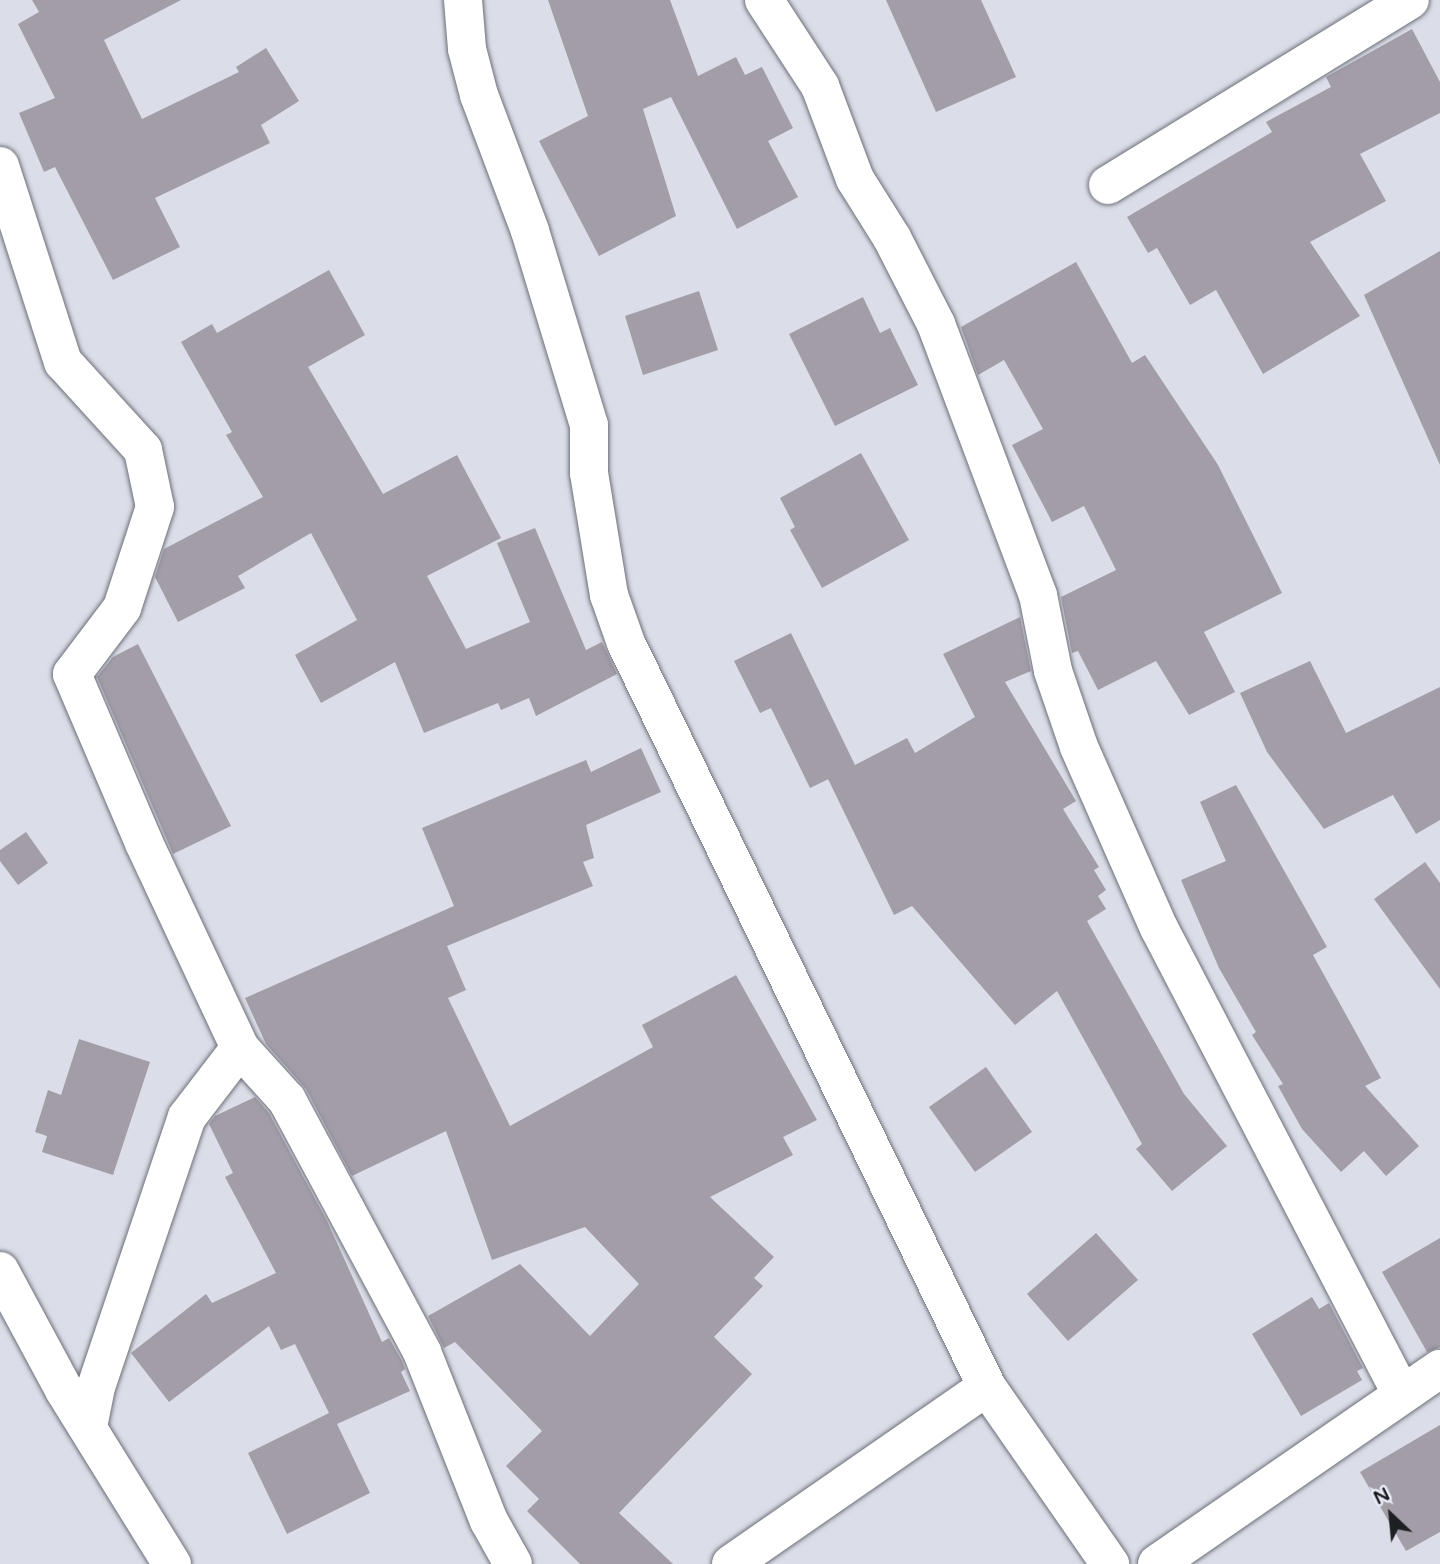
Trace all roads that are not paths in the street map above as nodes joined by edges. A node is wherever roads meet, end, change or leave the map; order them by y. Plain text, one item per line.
1 (463, 0) edge
2 (764, 0) edge
3 (1410, 0) edge
4 (0, 166) edge
5 (1108, 185) dead end
6 (240, 1048) junction
7 (0, 1271) edge
8 (1440, 1368) edge
9 (987, 1387) junction
10 (1402, 1395) junction
11 (88, 1427) junction
12 (172, 1564) edge
13 (513, 1564) edge
14 (731, 1564) edge
15 (1110, 1564) edge
16 (1157, 1564) edge

1 - 9 street
2 - 10 street
3 - 5 street
4 - 6 street
6 - 11 street
6 - 13 street
7 - 11 street
8 - 10 street
9 - 14 street
9 - 15 street
10 - 16 street
11 - 12 street

